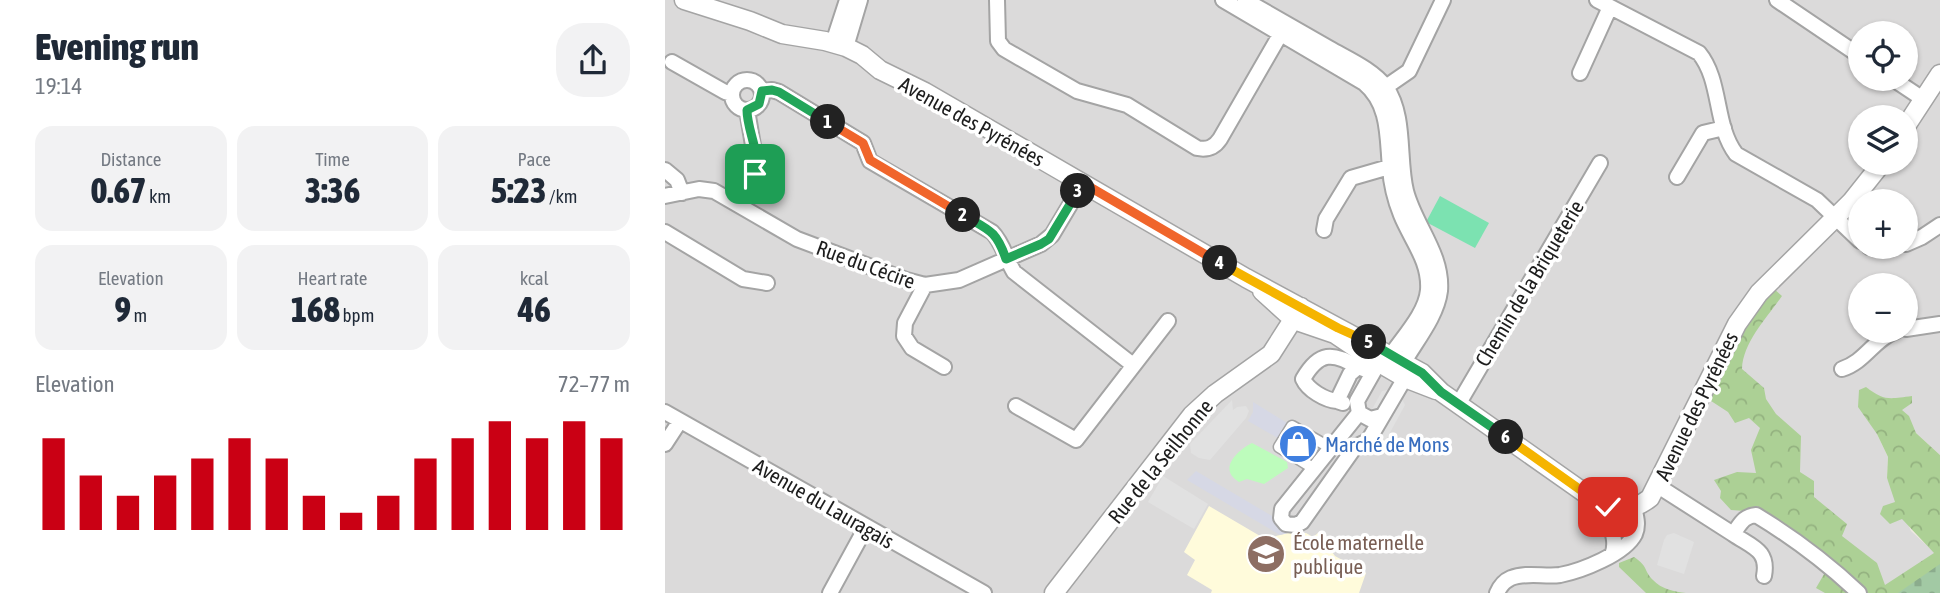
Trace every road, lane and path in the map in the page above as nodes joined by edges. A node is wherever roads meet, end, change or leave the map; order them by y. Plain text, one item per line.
1 (684, 0) edge
2 (847, 0) edge
3 (860, 0) edge
4 (997, 0) edge
5 (1223, 0) edge
6 (1245, 0) edge
7 (1443, 0) edge
8 (1777, 0) edge
9 (1603, 3) edge
10 (1284, 29) junction
11 (839, 45) junction
12 (1848, 49) edge
13 (672, 62) dead end
14 (1580, 73) dead end
15 (1940, 74) edge
16 (762, 91) junction
17 (1381, 91) junction
18 (1911, 91) edge
19 (732, 94) junction
20 (1923, 99) junction
21 (1918, 107) edge
22 (747, 110) junction
23 (1724, 128) junction
24 (1600, 163) dead end
25 (1395, 165) junction
26 (665, 170) edge
27 (1873, 175) edge
28 (1677, 177) dead end
29 (1083, 183) junction
30 (682, 192) junction
31 (665, 196) edge
32 (738, 204) junction
33 (1836, 218) junction
34 (1940, 225) edge
35 (1324, 230) dead end
36 (1848, 230) edge
37 (665, 232) edge
38 (1918, 239) edge
39 (1006, 259) junction
40 (767, 283) dead end
41 (925, 285) junction
42 (1298, 314) junction
43 (1168, 321) dead end
44 (1940, 324) edge
45 (1918, 327) edge
46 (1876, 343) edge
47 (1133, 365) junction
48 (944, 367) dead end
49 (1358, 367) junction
50 (1391, 367) junction
51 (1842, 369) dead end
52 (1337, 401) junction
53 (1459, 403) junction
54 (1016, 406) dead end
55 (1358, 407) junction
56 (665, 412) edge
57 (1382, 416) junction
58 (680, 421) junction
59 (665, 444) edge
60 (1329, 447) joint
61 (1658, 486) junction
62 (1608, 507) junction
63 (1634, 508) junction
64 (866, 527) junction
65 (1733, 534) junction
66 (1612, 555) junction
67 (1764, 576) dead end
68 (830, 593) edge
69 (983, 593) edge
70 (1054, 593) edge
71 (1497, 593) edge
72 (1859, 593) edge

1 - 11 street, Avenue des Pyrénées
2 - 11 street
3 - 11 street
4 - 10 street
5 - 10 street
6 - 10 street
7 - 17 street
8 - 12 street
9 - 14 street
9 - 23 street
10 - 17 street
11 - 29 street, Avenue des Pyrénées
13 - 19 street
15 - 20 street
16 - 19 street
16 - 22 street
16 - 39 street
17 - 25 street
18 - 20 street
19 - 22 street
20 - 21 street
22 - 32 street
23 - 28 street
23 - 33 street
24 - 53 street, Chemin de la Briqueterie
25 - 35 street
25 - 50 street
26 - 30 street
27 - 33 street, Avenue des Pyrénées
29 - 39 street, Rue du Cécire
29 - 42 street, Avenue des Pyrénées
30 - 31 street, Rue du Cécire
30 - 32 street, Rue du Cécire
32 - 41 street, Rue du Cécire
33 - 36 street
33 - 61 street, Avenue des Pyrénées
34 - 38 street
37 - 40 street
39 - 41 street, Rue du Cécire
39 - 47 street
41 - 48 street
42 - 50 street, Avenue des Pyrénées
42 - 70 street, Rue de la Seilhonne
43 - 47 street
44 - 45 street
46 - 51 street
47 - 54 street
49 - 50 street
49 - 52 street
49 - 52 street
50 - 53 street, Avenue des Pyrénées
50 - 55 street
50 - 57 street
52 - 55 street
53 - 62 street, Avenue des Pyrénées
55 - 57 street
55 - 57 street
56 - 58 street, Avenue du Lauragais
58 - 59 street
58 - 64 street, Avenue du Lauragais
60 - 60 street
61 - 63 street, Avenue des Pyrénées
61 - 65 street
62 - 63 street, Avenue des Pyrénées
62 - 66 street
63 - 66 street
64 - 68 street
64 - 69 street, Avenue du Lauragais
65 - 67 street
65 - 72 street
66 - 71 street

